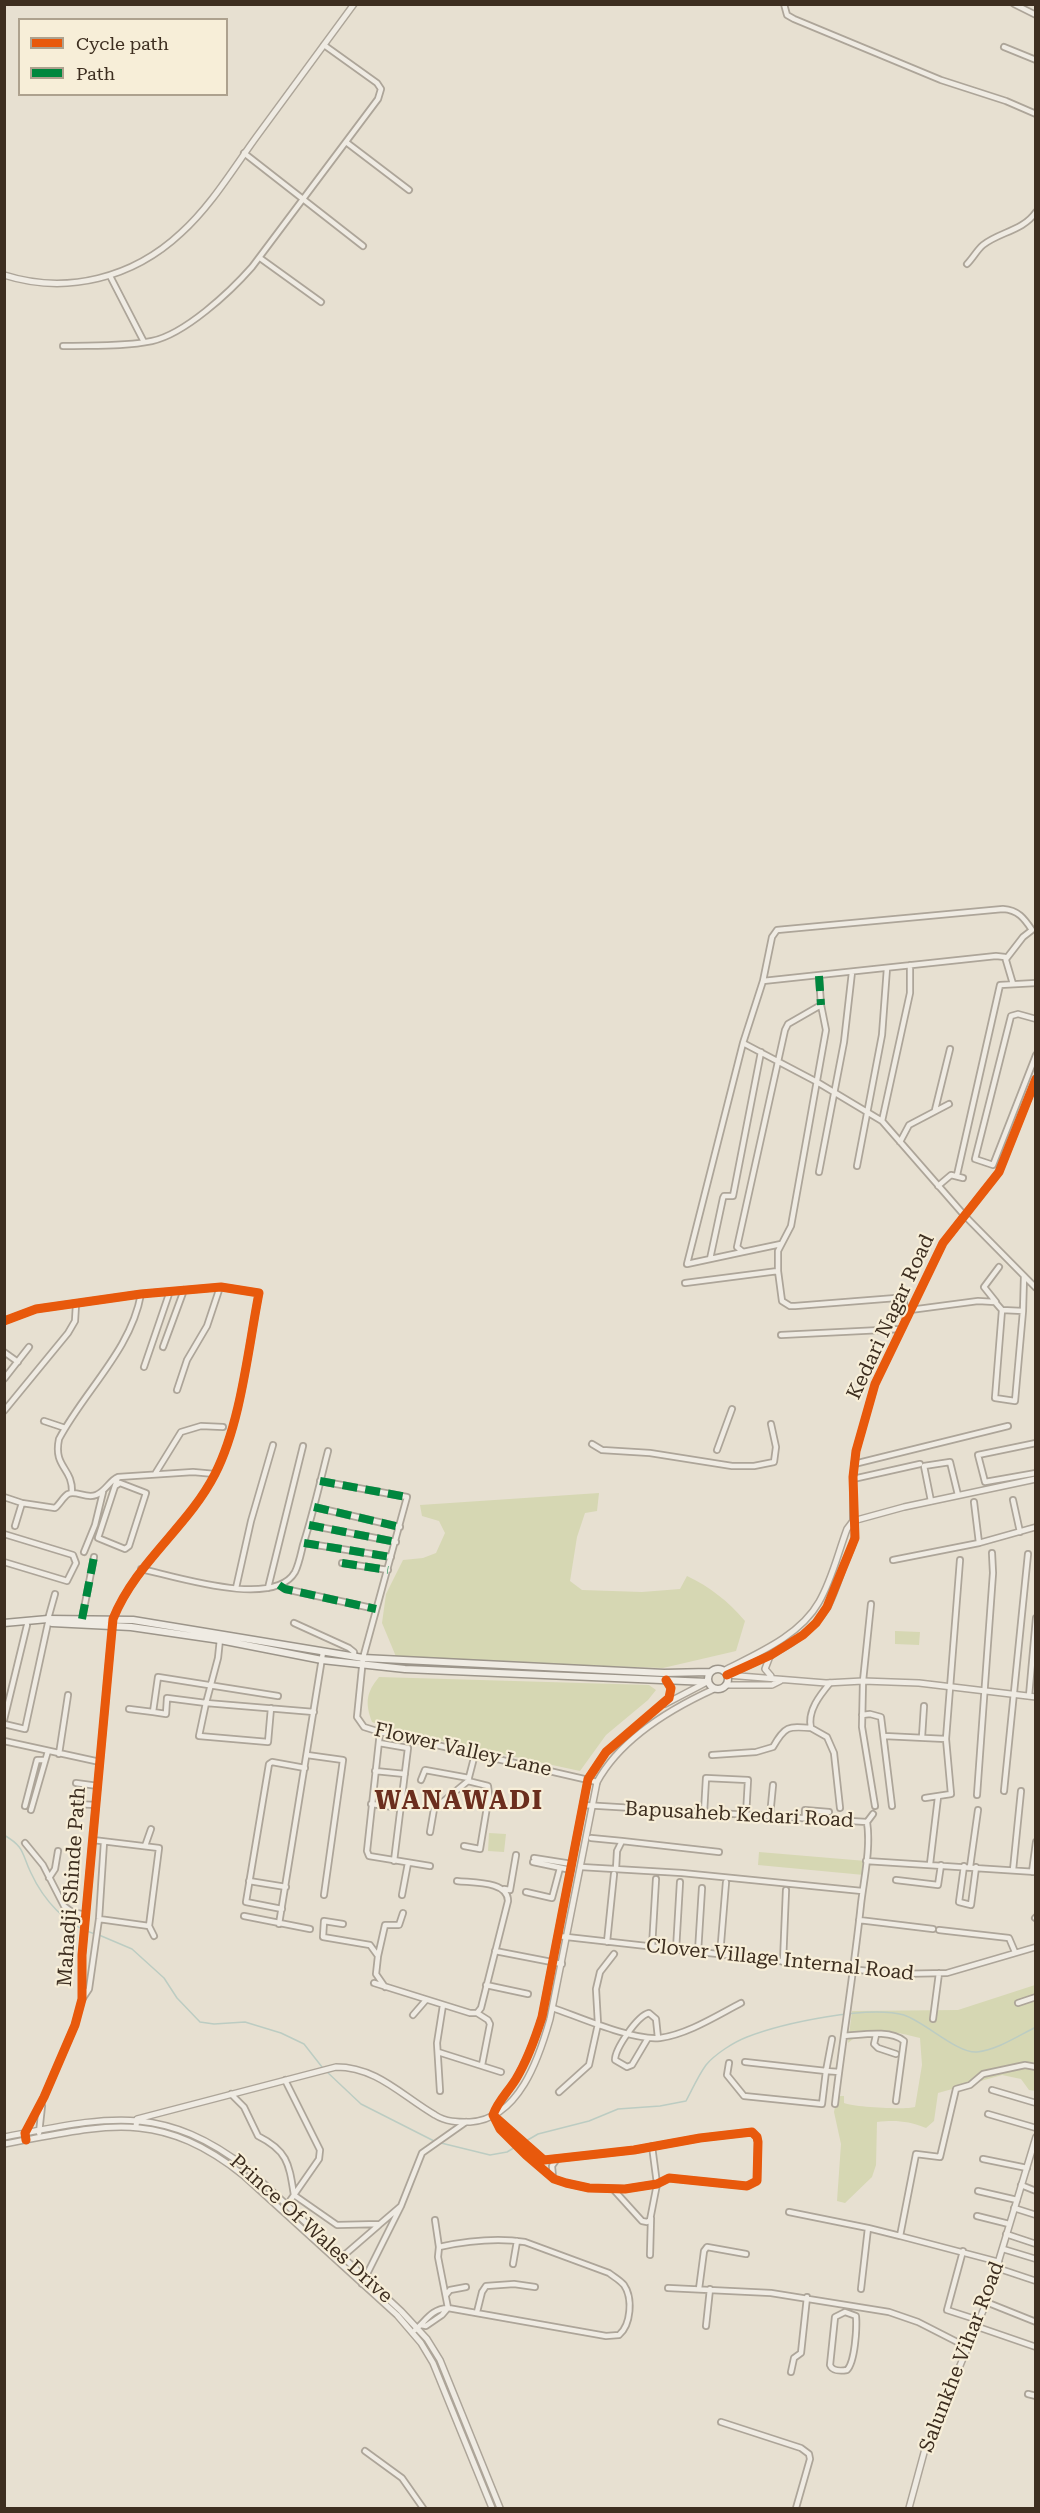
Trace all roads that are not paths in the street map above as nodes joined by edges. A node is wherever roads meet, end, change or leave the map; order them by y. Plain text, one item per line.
1 (354, 4) edge
2 (784, 4) edge
3 (1014, 4) edge
4 (1035, 15) edge
5 (324, 45) junction
6 (1004, 47) dead end
7 (1035, 60) edge
8 (1035, 114) edge
9 (346, 142) junction
10 (244, 153) junction
11 (409, 190) dead end
12 (304, 200) junction
13 (1035, 212) edge
14 (363, 246) dead end
15 (260, 258) junction
16 (967, 264) dead end
17 (4, 275) edge
18 (110, 276) junction
19 (321, 302) dead end
20 (144, 342) junction
21 (63, 346) dead end
22 (1006, 959) junction
23 (910, 965) junction
24 (887, 968) junction
25 (852, 972) junction
26 (819, 976) junction
27 (763, 981) junction
28 (1035, 983) edge
29 (1013, 984) junction
30 (821, 1005) junction
31 (1035, 1019) edge
32 (743, 1043) junction
33 (950, 1049) dead end
34 (761, 1052) junction
35 (1035, 1055) edge
36 (779, 1061) junction
37 (1035, 1079) edge
38 (817, 1082) junction
39 (834, 1094) junction
40 (950, 1104) dead end
41 (935, 1110) junction
42 (867, 1113) junction
43 (1011, 1119) junction
44 (882, 1121) junction
45 (1019, 1122) junction
46 (900, 1142) junction
47 (857, 1166) dead end
48 (819, 1172) dead end
49 (957, 1175) junction
50 (963, 1178) dead end
51 (939, 1186) junction
52 (964, 1215) junction
53 (781, 1244) junction
54 (743, 1252) junction
55 (710, 1259) junction
56 (999, 1267) dead end
57 (778, 1271) junction
58 (1024, 1275) junction
59 (685, 1283) dead end
60 (1035, 1286) edge
61 (220, 1287) junction
62 (184, 1290) junction
63 (170, 1291) junction
64 (141, 1294) junction
65 (76, 1304) junction
66 (997, 1304) junction
67 (910, 1310) junction
68 (1002, 1310) junction
69 (1023, 1311) junction
70 (906, 1319) junction
71 (4, 1321) edge
72 (901, 1329) junction
73 (781, 1335) dead end
74 (29, 1347) dead end
75 (163, 1347) dead end
76 (4, 1352) edge
77 (18, 1362) junction
78 (144, 1367) dead end
79 (4, 1379) edge
80 (177, 1390) dead end
81 (732, 1409) dead end
82 (4, 1411) edge
83 (44, 1421) dead end
84 (771, 1424) dead end
85 (1008, 1426) dead end
86 (224, 1427) dead end
87 (65, 1428) junction
88 (1035, 1443) edge
89 (592, 1444) dead end
90 (273, 1445) dead end
91 (303, 1446) dead end
92 (717, 1450) dead end
93 (328, 1451) dead end
94 (854, 1464) junction
95 (920, 1464) dead end
96 (1035, 1473) edge
97 (215, 1474) junction
98 (155, 1475) junction
99 (118, 1477) junction
100 (853, 1479) junction
101 (1035, 1479) edge
102 (320, 1481) junction
103 (985, 1482) junction
104 (117, 1485) junction
105 (986, 1489) junction
106 (103, 1492) junction
107 (72, 1493) junction
108 (958, 1496) junction
109 (4, 1497) edge
110 (1013, 1500) dead end
111 (931, 1501) junction
112 (974, 1502) dead end
113 (22, 1503) junction
114 (314, 1507) junction
115 (853, 1521) junction
116 (309, 1525) junction
117 (15, 1526) dead end
118 (400, 1527) junction
119 (1035, 1527) edge
120 (1020, 1532) junction
121 (4, 1534) edge
122 (396, 1542) junction
123 (304, 1543) junction
124 (979, 1543) junction
125 (84, 1552) dead end
126 (992, 1554) dead end
127 (1028, 1554) dead end
128 (94, 1557) dead end
129 (391, 1557) junction
130 (893, 1560) dead end
131 (960, 1560) dead end
132 (4, 1562) edge
133 (342, 1563) dead end
134 (141, 1569) junction
135 (388, 1570) junction
136 (279, 1585) junction
137 (236, 1588) junction
138 (268, 1588) junction
139 (56, 1594) dead end
140 (871, 1604) dead end
141 (376, 1609) junction
142 (1035, 1618) edge
143 (82, 1619) junction
144 (48, 1621) junction
145 (113, 1622) junction
146 (294, 1623) dead end
147 (4, 1625) edge
148 (27, 1625) junction
149 (221, 1633) junction
150 (220, 1640) junction
151 (771, 1655) junction
152 (1034, 1655) edge
153 (323, 1656) junction
154 (354, 1657) junction
155 (363, 1662) junction
156 (710, 1672) junction
157 (725, 1673) junction
158 (771, 1677) junction
159 (666, 1680) junction
160 (781, 1680) junction
161 (863, 1681) junction
162 (708, 1682) junction
163 (830, 1683) junction
164 (726, 1685) junction
165 (210, 1686) junction
166 (951, 1688) junction
167 (714, 1689) junction
168 (986, 1692) junction
169 (68, 1695) dead end
170 (1015, 1695) junction
171 (278, 1696) dead end
172 (1032, 1697) edge
173 (206, 1703) junction
174 (924, 1707) dead end
175 (272, 1708) junction
176 (658, 1708) junction
177 (129, 1709) dead end
178 (153, 1712) junction
179 (314, 1712) junction
180 (862, 1715) junction
181 (4, 1722) edge
182 (812, 1728) junction
183 (380, 1732) junction
184 (884, 1736) junction
185 (922, 1737) junction
186 (946, 1739) junction
187 (4, 1742) edge
188 (379, 1743) junction
189 (48, 1751) junction
190 (59, 1754) junction
191 (475, 1754) junction
192 (307, 1755) junction
193 (712, 1755) dead end
194 (45, 1760) junction
195 (100, 1762) junction
196 (306, 1768) junction
197 (375, 1772) junction
198 (405, 1774) junction
199 (469, 1779) junction
200 (588, 1779) junction
201 (421, 1780) dead end
202 (597, 1782) junction
203 (76, 1784) dead end
204 (773, 1785) dead end
205 (98, 1786) junction
206 (1004, 1791) dead end
207 (1021, 1791) dead end
208 (977, 1795) dead end
209 (938, 1797) junction
210 (925, 1798) dead end
211 (75, 1804) dead end
212 (371, 1804) junction
213 (96, 1805) junction
214 (583, 1805) junction
215 (25, 1806) dead end
216 (875, 1806) dead end
217 (892, 1806) dead end
218 (592, 1807) junction
219 (401, 1808) junction
220 (840, 1808) dead end
221 (32, 1810) dead end
222 (978, 1810) dead end
223 (829, 1812) dead end
224 (704, 1813) junction
225 (873, 1814) dead end
226 (746, 1815) junction
227 (770, 1816) junction
228 (805, 1818) junction
229 (867, 1822) junction
230 (151, 1829) dead end
231 (430, 1832) dead end
232 (591, 1838) dead end
233 (93, 1840) junction
234 (622, 1841) junction
235 (104, 1842) junction
236 (1035, 1842) edge
237 (25, 1843) dead end
238 (145, 1846) junction
239 (464, 1846) dead end
240 (58, 1851) dead end
241 (719, 1852) dead end
242 (516, 1856) dead end
243 (394, 1861) junction
244 (866, 1861) junction
245 (408, 1863) junction
246 (930, 1864) junction
247 (941, 1865) junction
248 (430, 1866) dead end
249 (964, 1866) junction
250 (571, 1867) junction
251 (581, 1867) junction
252 (973, 1867) junction
253 (560, 1868) junction
254 (1013, 1870) junction
255 (615, 1871) junction
256 (1034, 1872) edge
257 (49, 1878) junction
258 (656, 1879) dead end
259 (896, 1880) dead end
260 (249, 1881) junction
261 (457, 1881) dead end
262 (680, 1882) dead end
263 (726, 1882) dead end
264 (286, 1887) junction
265 (702, 1888) dead end
266 (504, 1889) junction
267 (786, 1890) dead end
268 (862, 1891) junction
269 (526, 1892) dead end
270 (324, 1895) dead end
271 (402, 1895) dead end
272 (282, 1909) junction
273 (403, 1913) dead end
274 (86, 1915) junction
275 (244, 1916) dead end
276 (99, 1919) junction
277 (859, 1920) junction
278 (279, 1924) junction
279 (343, 1924) dead end
280 (149, 1926) junction
281 (310, 1929) dead end
282 (154, 1936) dead end
283 (558, 1936) junction
284 (567, 1938) junction
285 (607, 1942) junction
286 (652, 1947) junction
287 (1035, 1947) edge
288 (676, 1950) junction
289 (495, 1951) junction
290 (698, 1952) junction
291 (1015, 1952) junction
292 (614, 1954) dead end
293 (720, 1955) junction
294 (378, 1956) junction
295 (553, 1962) junction
296 (783, 1962) junction
297 (562, 1964) junction
298 (854, 1970) junction
299 (939, 1973) junction
300 (374, 1983) dead end
301 (486, 1985) junction
302 (385, 1987) junction
303 (528, 1994) dead end
304 (1035, 1997) edge
305 (82, 1999) junction
306 (426, 2000) junction
307 (1018, 2003) dead end
308 (741, 2004) dead end
309 (443, 2005) junction
310 (553, 2008) junction
311 (477, 2013) junction
312 (413, 2015) dead end
313 (933, 2019) dead end
314 (598, 2024) junction
315 (628, 2034) junction
316 (876, 2035) junction
317 (844, 2036) junction
318 (648, 2038) junction
319 (658, 2038) junction
320 (832, 2039) dead end
321 (438, 2052) junction
322 (896, 2054) dead end
323 (745, 2062) dead end
324 (729, 2063) dead end
325 (482, 2065) junction
326 (1035, 2067) edge
327 (826, 2071) junction
328 (501, 2072) dead end
329 (839, 2072) junction
330 (285, 2080) junction
331 (992, 2090) dead end
332 (440, 2091) dead end
333 (559, 2092) dead end
334 (231, 2094) junction
335 (44, 2097) junction
336 (896, 2100) dead end
337 (1035, 2103) edge
338 (835, 2104) dead end
339 (988, 2114) dead end
340 (493, 2115) junction
341 (137, 2119) junction
342 (466, 2122) junction
343 (136, 2126) junction
344 (1035, 2127) edge
345 (39, 2130) junction
346 (25, 2133) junction
347 (4, 2137) edge
348 (1035, 2137) edge
349 (39, 2138) junction
350 (26, 2140) junction
351 (4, 2144) edge
352 (1035, 2144) edge
353 (652, 2146) junction
354 (557, 2159) junction
355 (983, 2159) dead end
356 (1027, 2166) junction
357 (1035, 2167) edge
358 (554, 2179) junction
359 (657, 2184) junction
360 (1021, 2185) junction
361 (612, 2188) junction
362 (978, 2191) dead end
363 (1035, 2191) edge
364 (294, 2195) junction
365 (1017, 2200) junction
366 (287, 2205) junction
367 (401, 2206) junction
368 (1014, 2208) junction
369 (789, 2212) dead end
370 (1035, 2215) edge
371 (977, 2216) dead end
372 (651, 2218) junction
373 (435, 2220) dead end
374 (380, 2224) junction
375 (1009, 2224) junction
376 (868, 2228) junction
377 (1006, 2234) junction
378 (900, 2236) junction
379 (517, 2241) junction
380 (1035, 2244) edge
381 (439, 2247) junction
382 (1003, 2249) junction
383 (963, 2252) junction
384 (650, 2254) dead end
385 (746, 2254) dead end
386 (342, 2257) junction
387 (1035, 2259) edge
388 (513, 2265) dead end
389 (998, 2265) junction
390 (366, 2278) junction
391 (1035, 2281) edge
392 (362, 2284) junction
393 (535, 2286) dead end
394 (466, 2287) dead end
395 (668, 2288) dead end
396 (699, 2289) junction
397 (710, 2289) junction
398 (861, 2289) dead end
399 (446, 2295) junction
400 (807, 2297) junction
401 (986, 2302) junction
402 (845, 2304) junction
403 (448, 2308) junction
404 (477, 2312) junction
405 (845, 2312) junction
406 (1035, 2322) edge
407 (977, 2323) junction
408 (706, 2326) dead end
409 (417, 2329) junction
410 (967, 2347) junction
411 (1035, 2347) edge
412 (791, 2372) dead end
413 (1028, 2394) dead end
414 (1035, 2396) edge
415 (721, 2422) dead end
416 (365, 2451) dead end
417 (423, 2508) edge
418 (492, 2508) edge
419 (500, 2508) edge
420 (796, 2508) edge
421 (909, 2508) edge

1 - 5 street
2 - 8 street
3 - 4 street
5 - 9 street
5 - 10 street
6 - 7 street
9 - 11 street
9 - 12 street
10 - 12 street
10 - 18 street
12 - 14 street
12 - 15 street
13 - 16 street
15 - 19 street
15 - 20 street
17 - 18 street
18 - 20 street
20 - 21 street
22 - 23 street
22 - 27 street
22 - 29 street
23 - 24 street
23 - 44 street
24 - 25 street
24 - 42 street
25 - 26 street
25 - 39 street
26 - 27 street
26 - 30 street
27 - 32 street
28 - 29 street
29 - 49 street
30 - 36 street
30 - 38 street
31 - 43 street
32 - 34 street
32 - 55 street
33 - 41 street
34 - 36 street
34 - 55 street
35 - 43 street
36 - 38 street
36 - 54 street
37 - 45 street, Kedari Nagar Road
38 - 39 street
38 - 53 street
39 - 42 street
39 - 48 street
40 - 41 street
41 - 46 street
42 - 44 street
42 - 47 street
43 - 45 street
44 - 46 street
45 - 52 street, Kedari Nagar Road
46 - 51 street
49 - 50 street
49 - 51 street
51 - 52 street
52 - 58 street
52 - 67 street, Kedari Nagar Road
53 - 54 street
53 - 57 street
54 - 55 street
56 - 66 street
57 - 59 street
57 - 70 street
58 - 60 street
58 - 69 street
61 - 62 street
61 - 80 street
61 - 97 street
62 - 63 street
62 - 75 street
63 - 64 street
63 - 78 street
64 - 65 street
64 - 87 street
65 - 71 street
65 - 82 street
66 - 67 street
66 - 68 street
67 - 70 street, Kedari Nagar Road
68 - 69 street
68 - 69 street
70 - 72 street, Kedari Nagar Road
72 - 73 street
72 - 94 street, Kedari Nagar Road
74 - 77 street
76 - 77 street
77 - 79 street
81 - 92 street
83 - 87 street
84 - 89 street
85 - 94 street
86 - 98 street
87 - 107 street
88 - 103 street
90 - 137 street
91 - 138 street
93 - 102 street
94 - 100 street, Kedari Nagar Road
95 - 100 street
96 - 103 street
97 - 98 street
97 - 134 street
98 - 99 street
99 - 104 street
99 - 106 street
100 - 115 street, Kedari Nagar Road
101 - 105 street
102 - 114 street
102 - 118 street, Flower Valley Lane
103 - 105 street
104 - 104 street
105 - 108 street
106 - 107 street
106 - 125 street
107 - 113 street
108 - 111 street
108 - 111 street
109 - 113 street
110 - 120 street
111 - 115 street
112 - 124 street
113 - 117 street
114 - 116 street
114 - 118 street
115 - 151 street
115 - 157 street
116 - 122 street
116 - 123 street
118 - 122 street, Flower Valley Lane
119 - 120 street
120 - 124 street
121 - 132 street
122 - 129 street, Flower Valley Lane
123 - 129 street
123 - 136 street
124 - 130 street
126 - 168 street
127 - 170 street
128 - 143 street
129 - 135 street, Flower Valley Lane
131 - 166 street
133 - 135 street
134 - 137 street
134 - 145 street
135 - 141 street, Flower Valley Lane
136 - 138 street
136 - 141 street
137 - 138 street
139 - 144 street
140 - 161 street
141 - 155 street, Flower Valley Lane
142 - 152 street
143 - 144 main road
143 - 145 main road
144 - 145 main road
144 - 147 main road
144 - 148 main road
144 - 181 street
145 - 149 main road
145 - 150 main road
145 - 195 street, Mahadji Shinde Path
146 - 154 street
147 - 148 main road
148 - 181 street
149 - 150 street
149 - 153 main road
150 - 153 main road
150 - 165 street
151 - 157 street
151 - 158 street
152 - 172 street
153 - 154 main road
153 - 155 main road
153 - 179 street
154 - 155 main road
155 - 156 main road
155 - 159 main road
155 - 183 street, Flower Valley Lane
156 - 157 main road
156 - 162 main road
157 - 158 street
157 - 164 main road
158 - 160 street
159 - 162 main road
159 - 176 street
160 - 163 street
160 - 164 street
161 - 163 street
161 - 166 street
161 - 180 street
162 - 167 main road
162 - 176 street
163 - 182 street
164 - 167 main road
165 - 171 street
165 - 173 street
165 - 178 street
166 - 168 street
166 - 186 street
167 - 202 street
168 - 170 street
168 - 208 street
169 - 190 street
170 - 172 street
170 - 206 street
173 - 175 street
173 - 175 street
173 - 178 street
174 - 185 street
175 - 179 street
176 - 200 street
177 - 178 street
179 - 192 street
180 - 184 street
180 - 216 street
182 - 193 street
182 - 220 street
183 - 188 street
183 - 191 street, Flower Valley Lane
184 - 185 street
184 - 217 street
185 - 186 street
186 - 209 street
187 - 189 street
188 - 197 street
188 - 198 street
189 - 190 street
189 - 194 street
190 - 195 street
191 - 199 street
191 - 200 street, Flower Valley Lane
192 - 196 street
192 - 270 street
194 - 215 street
194 - 221 street
195 - 205 street, Mahadji Shinde Path
196 - 260 street
196 - 264 street
197 - 198 street
197 - 212 street
198 - 219 street
199 - 201 street
199 - 231 street
199 - 239 street
200 - 202 street, Flower Valley Lane
200 - 214 street
202 - 218 street
203 - 205 street
204 - 227 street
205 - 213 street, Mahadji Shinde Path
207 - 254 street
209 - 210 street
209 - 246 street
211 - 213 street
212 - 219 street
212 - 243 street
213 - 233 street, Mahadji Shinde Path
214 - 218 street, Bapusaheb Kedari Road
214 - 250 street
218 - 224 street, Bapusaheb Kedari Road
218 - 251 street
219 - 243 street
222 - 252 street
223 - 228 street
224 - 226 street, Bapusaheb Kedari Road
224 - 226 street
225 - 229 street
226 - 227 street, Bapusaheb Kedari Road
227 - 228 street, Bapusaheb Kedari Road
228 - 229 street, Bapusaheb Kedari Road
229 - 244 street, Bapusaheb Kedari Road
230 - 238 street
232 - 234 street
233 - 235 street
233 - 274 street, Mahadji Shinde Path
234 - 241 street
234 - 255 street
235 - 238 street
235 - 276 street
236 - 256 street
237 - 257 street
238 - 280 street
240 - 257 street
242 - 266 street
243 - 245 street
244 - 246 street
244 - 268 street, Bapusaheb Kedari Road
245 - 248 street
245 - 271 street
246 - 247 street
247 - 249 street
247 - 259 street
249 - 252 street
249 - 252 street
250 - 253 street
250 - 253 street
250 - 283 street
251 - 255 street
251 - 284 street
252 - 254 street
253 - 269 street
254 - 256 street
255 - 268 street
255 - 285 street
257 - 274 street
258 - 286 street
260 - 264 street
260 - 272 street
261 - 266 street
262 - 288 street
263 - 293 street
264 - 272 street
265 - 290 street
266 - 289 street
267 - 296 street
268 - 277 street, Bapusaheb Kedari Road
272 - 278 street
273 - 294 street
274 - 305 street, Mahadji Shinde Path
275 - 278 street
276 - 280 street
276 - 305 street
277 - 291 street
277 - 298 street, Bapusaheb Kedari Road
278 - 281 street
279 - 294 street
280 - 282 street
283 - 284 street, Clover Village Internal Road
283 - 295 street
284 - 285 street, Clover Village Internal Road
284 - 297 street
285 - 286 street, Clover Village Internal Road
286 - 288 street, Clover Village Internal Road
287 - 291 street, Clover Village Internal Road
288 - 290 street, Clover Village Internal Road
289 - 295 street
289 - 301 street
290 - 293 street, Clover Village Internal Road
291 - 299 street, Clover Village Internal Road
292 - 314 street
293 - 296 street, Clover Village Internal Road
294 - 302 street
295 - 297 street
295 - 340 street
296 - 298 street, Clover Village Internal Road
297 - 310 street
298 - 299 street, Clover Village Internal Road
298 - 317 street, Bapusaheb Kedari Road
299 - 313 street
300 - 302 street
301 - 303 street
301 - 311 street
302 - 306 street
304 - 307 street
305 - 335 street, Mahadji Shinde Path
306 - 309 street
306 - 312 street
308 - 319 street
309 - 311 street
309 - 321 street
310 - 314 street
310 - 340 street
311 - 325 street
314 - 315 street
314 - 333 street
315 - 318 street
315 - 318 street
315 - 319 street
316 - 317 street
316 - 322 street
316 - 336 street
317 - 329 street, Bapusaheb Kedari Road
318 - 319 street
320 - 327 street
321 - 325 street
321 - 332 street
323 - 327 street
324 - 327 street
325 - 328 street
326 - 378 street
327 - 329 street
329 - 338 street, Bapusaheb Kedari Road
330 - 334 street
330 - 342 street
330 - 364 street
331 - 337 street
334 - 341 street
334 - 364 street
335 - 345 street, Mahadji Shinde Path
335 - 346 street, Mahadji Shinde Path
339 - 344 street
340 - 342 street
340 - 354 street
340 - 358 street
341 - 343 street
341 - 345 street, Prince Of Wales Drive
341 - 366 street, Prince Of Wales Drive
342 - 367 street
343 - 349 street, Prince Of Wales Drive
343 - 392 street, Prince Of Wales Drive
345 - 346 street, Prince Of Wales Drive
345 - 349 street, Mahadji Shinde Path
346 - 347 street, Prince Of Wales Drive
346 - 350 street
348 - 352 street, Salunkhe Vihar Road
349 - 350 street, Prince Of Wales Drive
350 - 351 street, Prince Of Wales Drive
352 - 356 street, Salunkhe Vihar Road
353 - 354 street
353 - 359 street
353 - 359 street
354 - 358 street
355 - 356 street
356 - 357 street
356 - 360 street, Salunkhe Vihar Road
358 - 361 street
359 - 361 street
359 - 372 street
360 - 363 street
360 - 365 street, Salunkhe Vihar Road
361 - 372 street
362 - 365 street
364 - 366 street
364 - 374 street
365 - 368 street, Salunkhe Vihar Road
366 - 386 street, Prince Of Wales Drive
367 - 374 street
367 - 390 street
368 - 370 street
368 - 375 street, Salunkhe Vihar Road
369 - 376 street
371 - 375 street
372 - 384 street
373 - 381 street
374 - 386 street
375 - 377 street, Salunkhe Vihar Road
376 - 378 street
376 - 398 street
377 - 380 street
377 - 382 street, Salunkhe Vihar Road
378 - 383 street
379 - 381 street
379 - 388 street
379 - 404 street
381 - 399 street
382 - 387 street
382 - 389 street, Salunkhe Vihar Road
383 - 389 street
383 - 407 street
385 - 396 street
386 - 390 street, Prince Of Wales Drive
389 - 391 street
389 - 401 street, Salunkhe Vihar Road
390 - 392 street
390 - 409 street, Prince Of Wales Drive
392 - 409 street, Prince Of Wales Drive
393 - 404 street
394 - 399 street
395 - 396 street
396 - 397 street
397 - 400 street
397 - 408 street
399 - 403 street
400 - 402 street
400 - 412 street
401 - 406 street
401 - 407 street, Salunkhe Vihar Road
402 - 405 street
402 - 410 street
403 - 404 street
403 - 409 street
405 - 405 street
407 - 410 street, Salunkhe Vihar Road
407 - 411 street
409 - 418 street, Prince Of Wales Drive
409 - 419 street, Prince Of Wales Drive
410 - 421 street, Salunkhe Vihar Road
413 - 414 street
415 - 420 street
416 - 417 street

